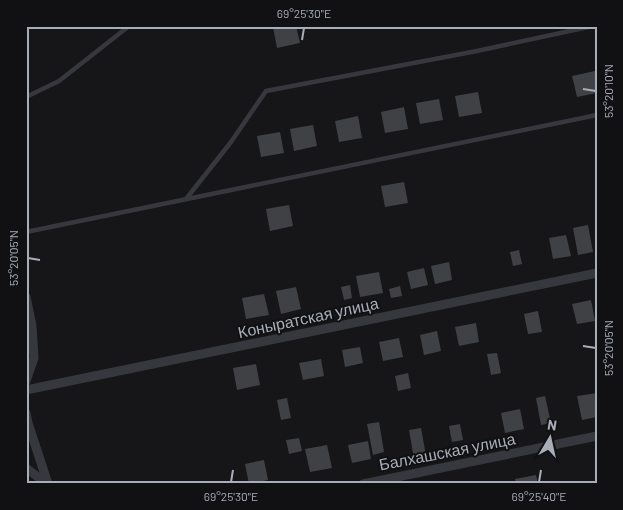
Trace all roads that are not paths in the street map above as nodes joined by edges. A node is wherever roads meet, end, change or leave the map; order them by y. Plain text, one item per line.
1 (129, 26) edge
2 (593, 26) edge
3 (26, 97) edge
4 (597, 115) edge
5 (186, 199) junction
6 (26, 232) edge
7 (597, 273) edge
8 (26, 297) edge
9 (26, 381) edge
10 (26, 390) edge
11 (26, 413) edge
12 (597, 436) edge
13 (26, 468) edge
14 (47, 484) edge
15 (363, 484) edge

1 - 3 lane
2 - 5 lane
4 - 5 lane
5 - 6 lane
7 - 10 street, Коныратская улица
8 - 9 street
11 - 14 street
12 - 15 street, Балхашская улица
13 - 14 street

